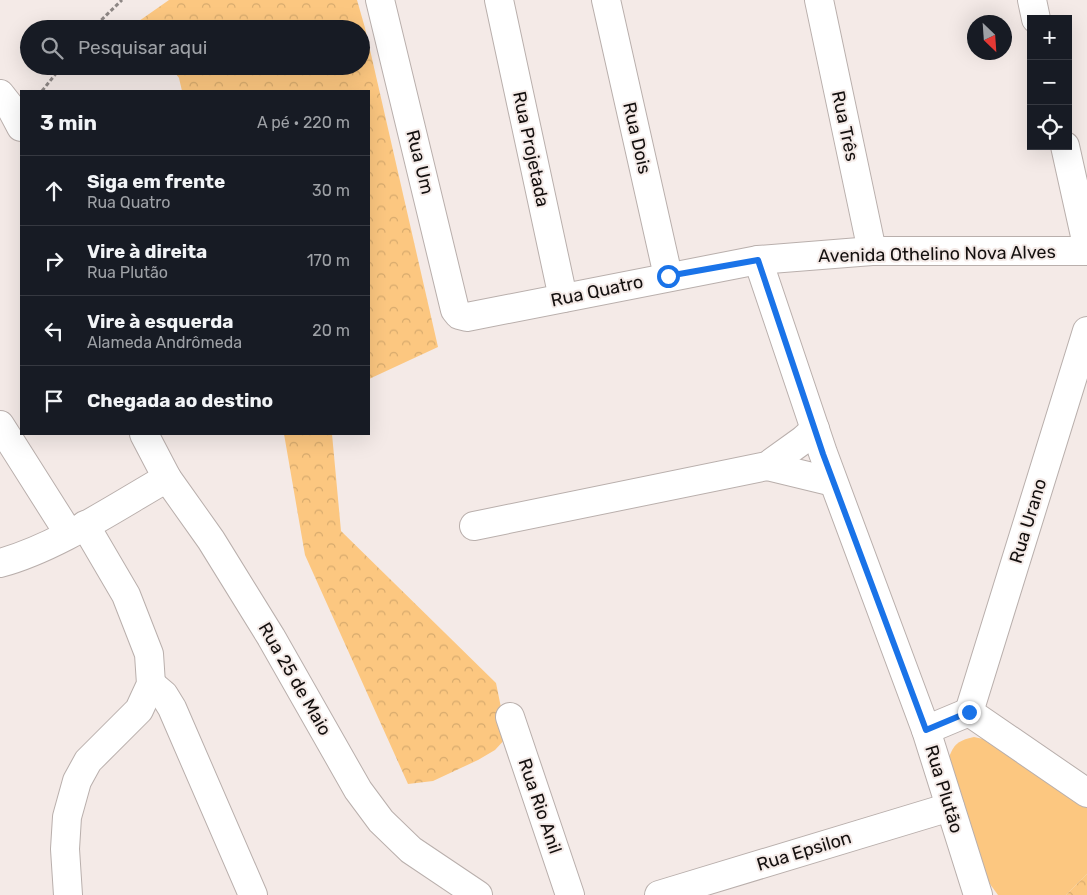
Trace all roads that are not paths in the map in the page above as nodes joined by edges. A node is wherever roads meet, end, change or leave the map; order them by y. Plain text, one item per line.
1 (380, 0) edge
2 (500, 0) edge
3 (606, 0) edge
4 (819, 0) edge
5 (1032, 0) edge
6 (1035, 15) edge
7 (0, 94) edge
8 (20, 125) edge
9 (1066, 150) edge
10 (1087, 245) edge
11 (872, 251) junction
12 (1087, 252) edge
13 (758, 260) junction
14 (668, 276) junction
15 (563, 298) junction
16 (467, 317) joint
17 (1087, 331) edge
18 (0, 425) edge
19 (815, 430) junction
20 (145, 435) edge
21 (767, 466) junction
22 (167, 478) junction
23 (833, 482) junction
24 (474, 526) dead end
25 (77, 529) junction
26 (0, 563) edge
27 (150, 684) junction
28 (969, 712) junction
29 (510, 717) dead end
30 (926, 730) junction
31 (1087, 793) edge
32 (950, 807) junction
33 (700, 889) edge
34 (68, 895) edge
35 (253, 895) edge
36 (478, 895) edge
37 (570, 895) edge
38 (659, 895) edge
39 (978, 895) edge

1 - 16 street, Rua Um
2 - 15 street, Rua Projetada
3 - 14 street, Rua Dois
4 - 11 street, Rua Três
5 - 6 street
7 - 8 street
9 - 10 street
11 - 12 street, Avenida Othelino Nova Alves
11 - 13 street, Avenida Othelino Nova Alves
13 - 14 street, Rua Quatro
13 - 19 street, Rua Plutão
14 - 15 street, Rua Quatro
15 - 16 street, Rua Quatro
17 - 28 street, Rua Urano
18 - 25 street
19 - 21 street
19 - 23 street, Rua Plutão
20 - 22 street, Rua 25 de Maio
21 - 23 street
21 - 24 street
22 - 25 street
22 - 36 street, Rua 25 de Maio
23 - 30 street, Rua Plutão
25 - 26 street
25 - 27 street
27 - 34 street
27 - 35 street
28 - 30 street
28 - 31 street
29 - 37 street, Rua Rio Anil
30 - 32 street, Rua Plutão
32 - 33 street, Rua Epsilon
32 - 39 street, Rua Plutão
33 - 38 street, Rua Epsilon

